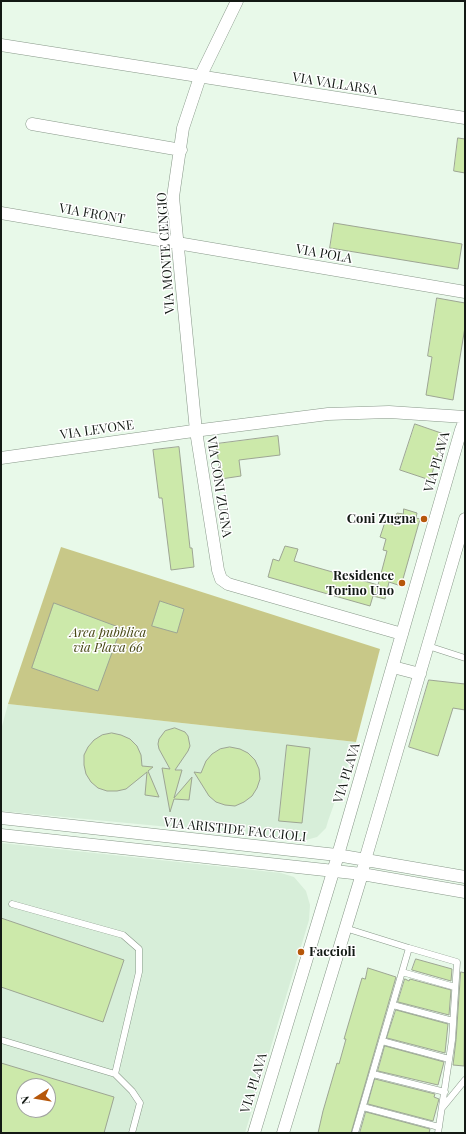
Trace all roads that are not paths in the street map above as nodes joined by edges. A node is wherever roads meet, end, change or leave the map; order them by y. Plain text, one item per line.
1 (237, 1) edge
2 (1, 45) edge
3 (200, 77) junction
4 (465, 118) edge
5 (32, 124) dead end
6 (180, 150) junction
7 (1, 213) edge
8 (178, 244) junction
9 (465, 292) edge
10 (465, 417) edge
11 (465, 420) edge
12 (196, 431) junction
13 (1, 458) edge
14 (465, 519) edge
15 (402, 634) junction
16 (428, 646) junction
17 (465, 658) edge
18 (393, 667) junction
19 (420, 674) junction
20 (1, 818) edge
21 (1, 835) edge
22 (337, 855) junction
23 (365, 860) junction
24 (333, 872) junction
25 (362, 874) junction
26 (465, 877) edge
27 (465, 892) edge
28 (12, 904) dead end
29 (345, 928) junction
30 (409, 948) junction
31 (402, 972) junction
32 (455, 987) junction
33 (393, 1005) junction
34 (453, 1021) junction
35 (1, 1040) edge
36 (382, 1042) junction
37 (449, 1059) junction
38 (115, 1074) junction
39 (373, 1074) junction
40 (465, 1080) edge
41 (445, 1092) junction
42 (363, 1107) junction
43 (442, 1108) junction
44 (439, 1130) edge
45 (132, 1133) edge
46 (254, 1133) edge
47 (283, 1133) edge
48 (355, 1133) edge

1 - 3 street, VIA MONTE CENGIO
2 - 3 street
3 - 4 street, VIA VALLARSA
3 - 6 street, VIA MONTE CENGIO
5 - 6 street
6 - 8 street, VIA MONTE CENGIO
7 - 8 street, VIA FRONT
8 - 9 street, VIA POLA
8 - 12 street, VIA MONTE CENGIO
10 - 12 street, VIA CONI ZUGNA
11 - 15 street, VIA PLAVA
12 - 13 street, VIA LEVONE
12 - 15 street, VIA CONI ZUGNA
14 - 16 street
15 - 18 street, VIA PLAVA
16 - 17 lane
16 - 19 street
18 - 19 street
18 - 22 street, VIA PLAVA
19 - 23 street
20 - 22 street, VIA ARISTIDE FACCIOLI
21 - 24 street
22 - 23 street, VIA ARISTIDE FACCIOLI
22 - 24 street, VIA PLAVA
23 - 25 street
23 - 26 street, VIA ARISTIDE FACCIOLI
24 - 25 street
24 - 46 street, VIA PLAVA
25 - 27 street
25 - 29 street
28 - 38 lane
29 - 30 lane
29 - 47 street
30 - 31 lane
30 - 32 lane
31 - 32 lane
31 - 33 lane
32 - 34 lane
33 - 34 lane
33 - 36 lane
34 - 37 lane
35 - 38 lane
36 - 37 lane
36 - 39 lane
37 - 41 lane
38 - 45 lane
39 - 41 lane
39 - 42 lane
40 - 43 lane
41 - 43 lane
42 - 44 lane
42 - 48 lane
43 - 44 lane

